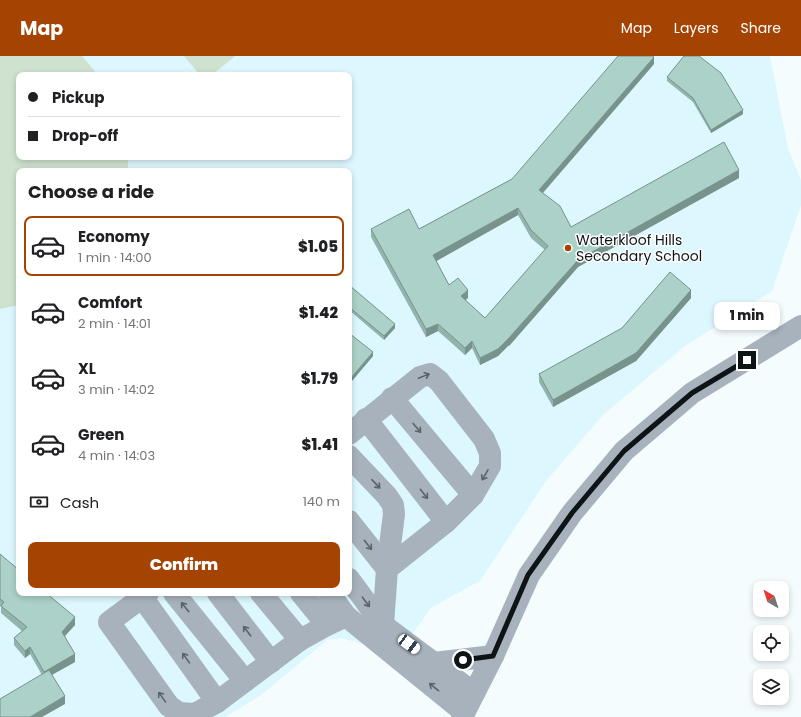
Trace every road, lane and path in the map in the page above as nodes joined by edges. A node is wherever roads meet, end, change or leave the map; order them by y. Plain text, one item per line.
1 (801, 326) edge
2 (392, 398) junction
3 (366, 420) junction
4 (352, 432) edge
5 (352, 459) edge
6 (473, 495) junction
7 (446, 522) junction
8 (352, 525) edge
9 (387, 569) junction
10 (352, 583) edge
11 (144, 596) edge
12 (146, 596) edge
13 (176, 596) edge
14 (220, 596) edge
15 (263, 596) edge
16 (304, 596) edge
17 (331, 596) edge
18 (346, 616) junction
19 (327, 625) junction
20 (383, 625) junction
21 (300, 640) junction
22 (493, 656) junction
23 (271, 662) junction
24 (434, 663) junction
25 (245, 681) junction
26 (217, 702) junction
27 (467, 707) edge

1 - 22 street
2 - 3 street
2 -> 6 street
2 -> 6 street
3 - 4 street
3 -> 7 street
5 -> 9 street
6 - 7 street
7 - 9 street
8 -> 9 street
9 - 20 street
10 -> 20 street
26 -> 11 street
26 -> 12 street
25 -> 13 street
23 -> 14 street
15 - 21 street
16 - 19 street
17 - 18 street
18 - 19 street
27 -> 18 street
19 - 21 street
20 - 24 street
21 - 23 street
22 - 24 street
22 - 27 street
23 - 25 street
24 - 27 street
25 - 26 street

